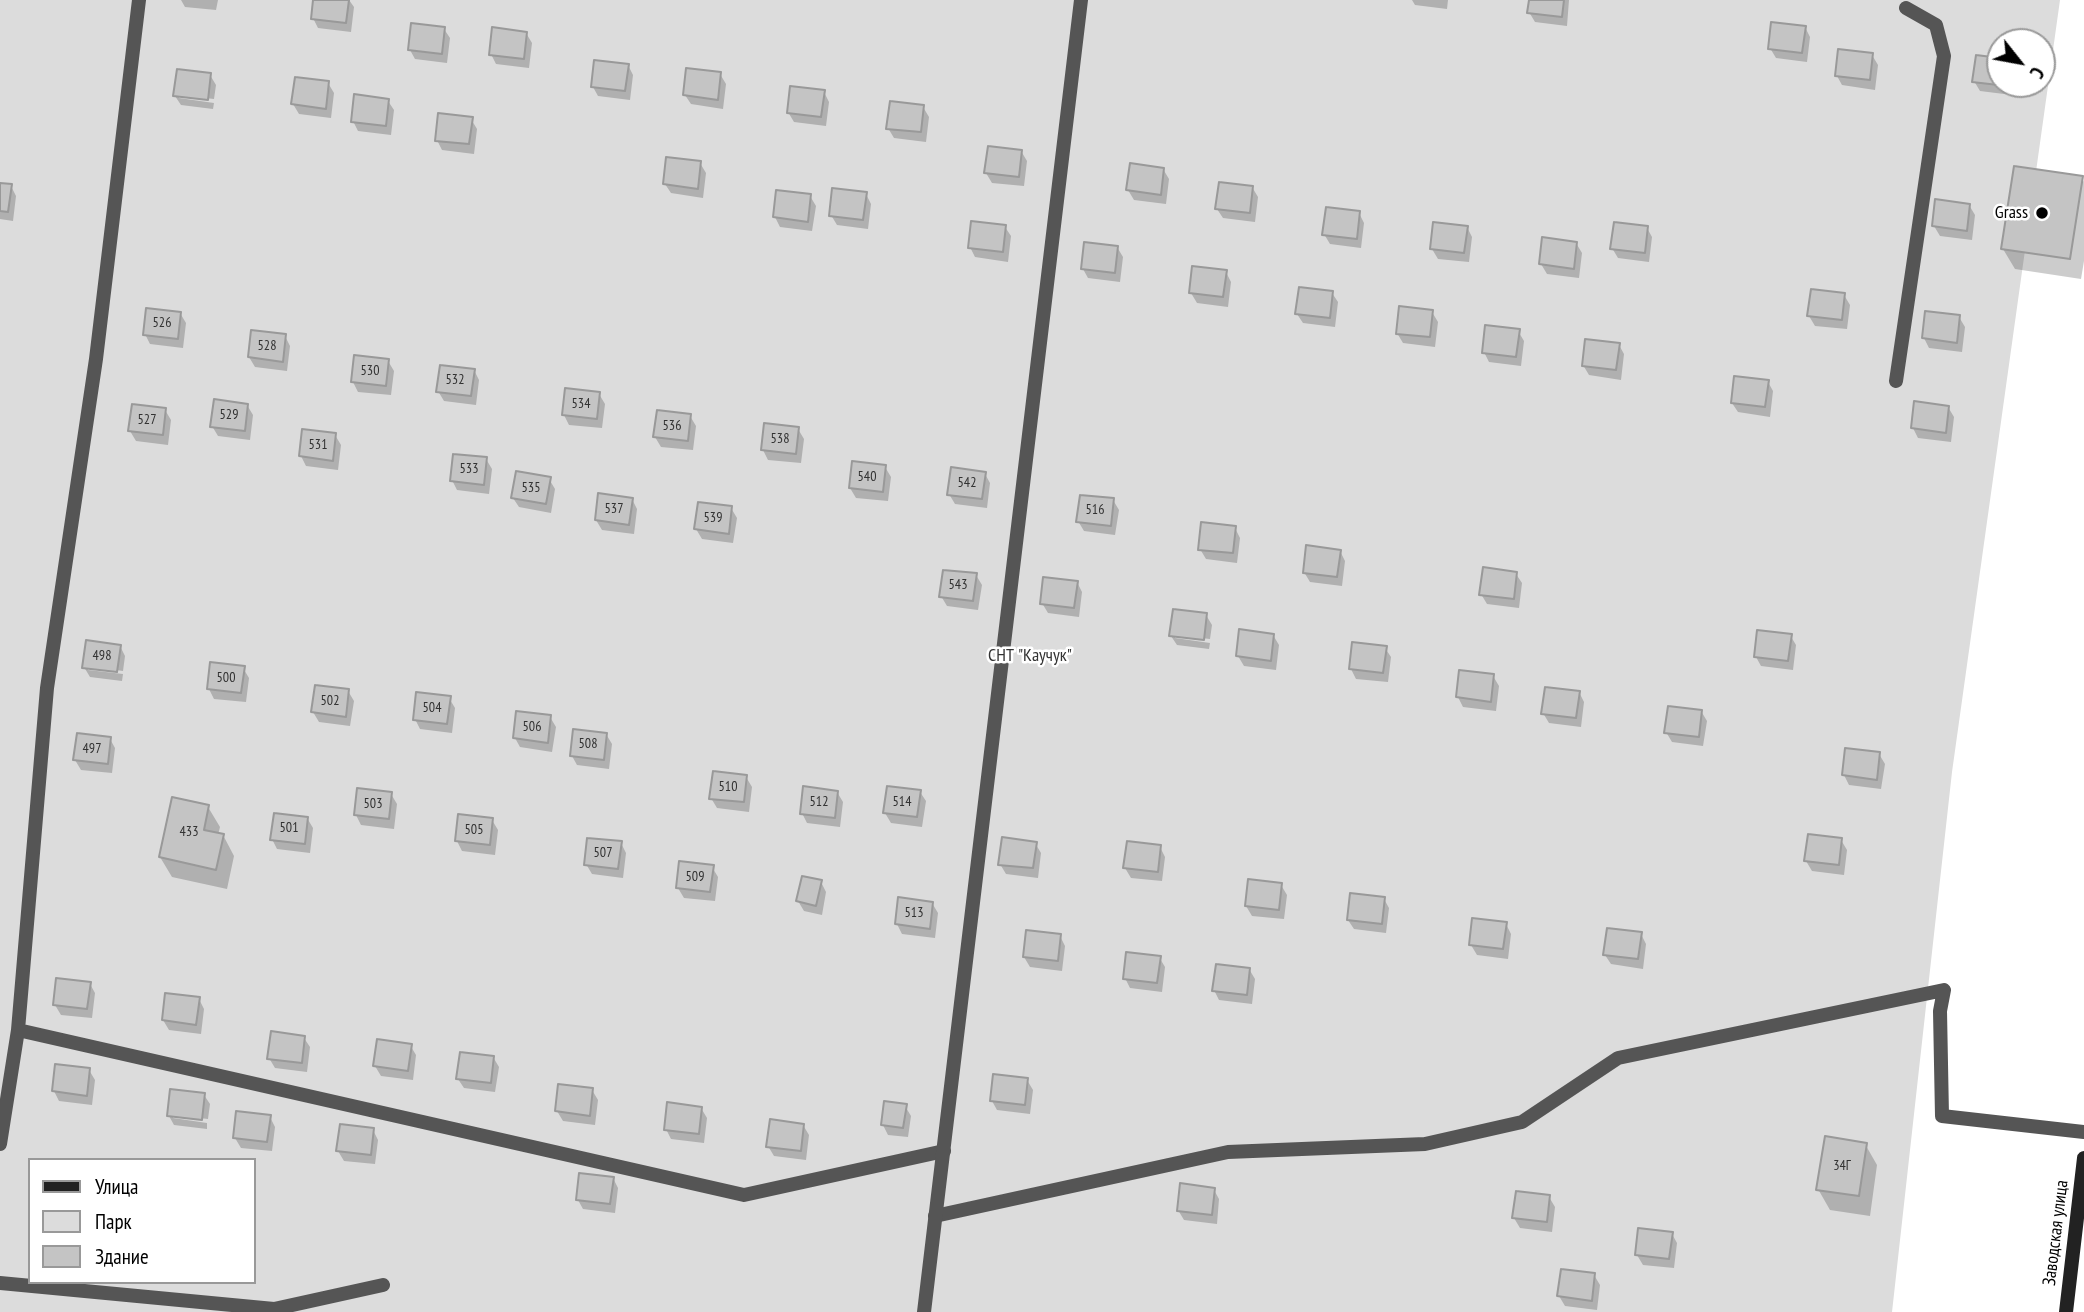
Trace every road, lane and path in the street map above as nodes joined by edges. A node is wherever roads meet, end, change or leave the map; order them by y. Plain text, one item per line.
1 (139, 0) edge
2 (1081, 0) edge
3 (1906, 8) dead end
4 (1896, 381) dead end
5 (18, 1030) junction
6 (2084, 1132) edge
7 (0, 1144) edge
8 (944, 1151) junction
9 (2084, 1158) edge
10 (936, 1216) junction
11 (0, 1283) edge
12 (383, 1286) dead end
13 (924, 1312) edge
14 (2066, 1312) edge

1 - 5 street
2 - 8 street
3 - 4 street
5 - 7 street
5 - 8 street
6 - 10 street
8 - 10 street
9 - 14 main road, Заводская улица
10 - 13 street
11 - 12 street

